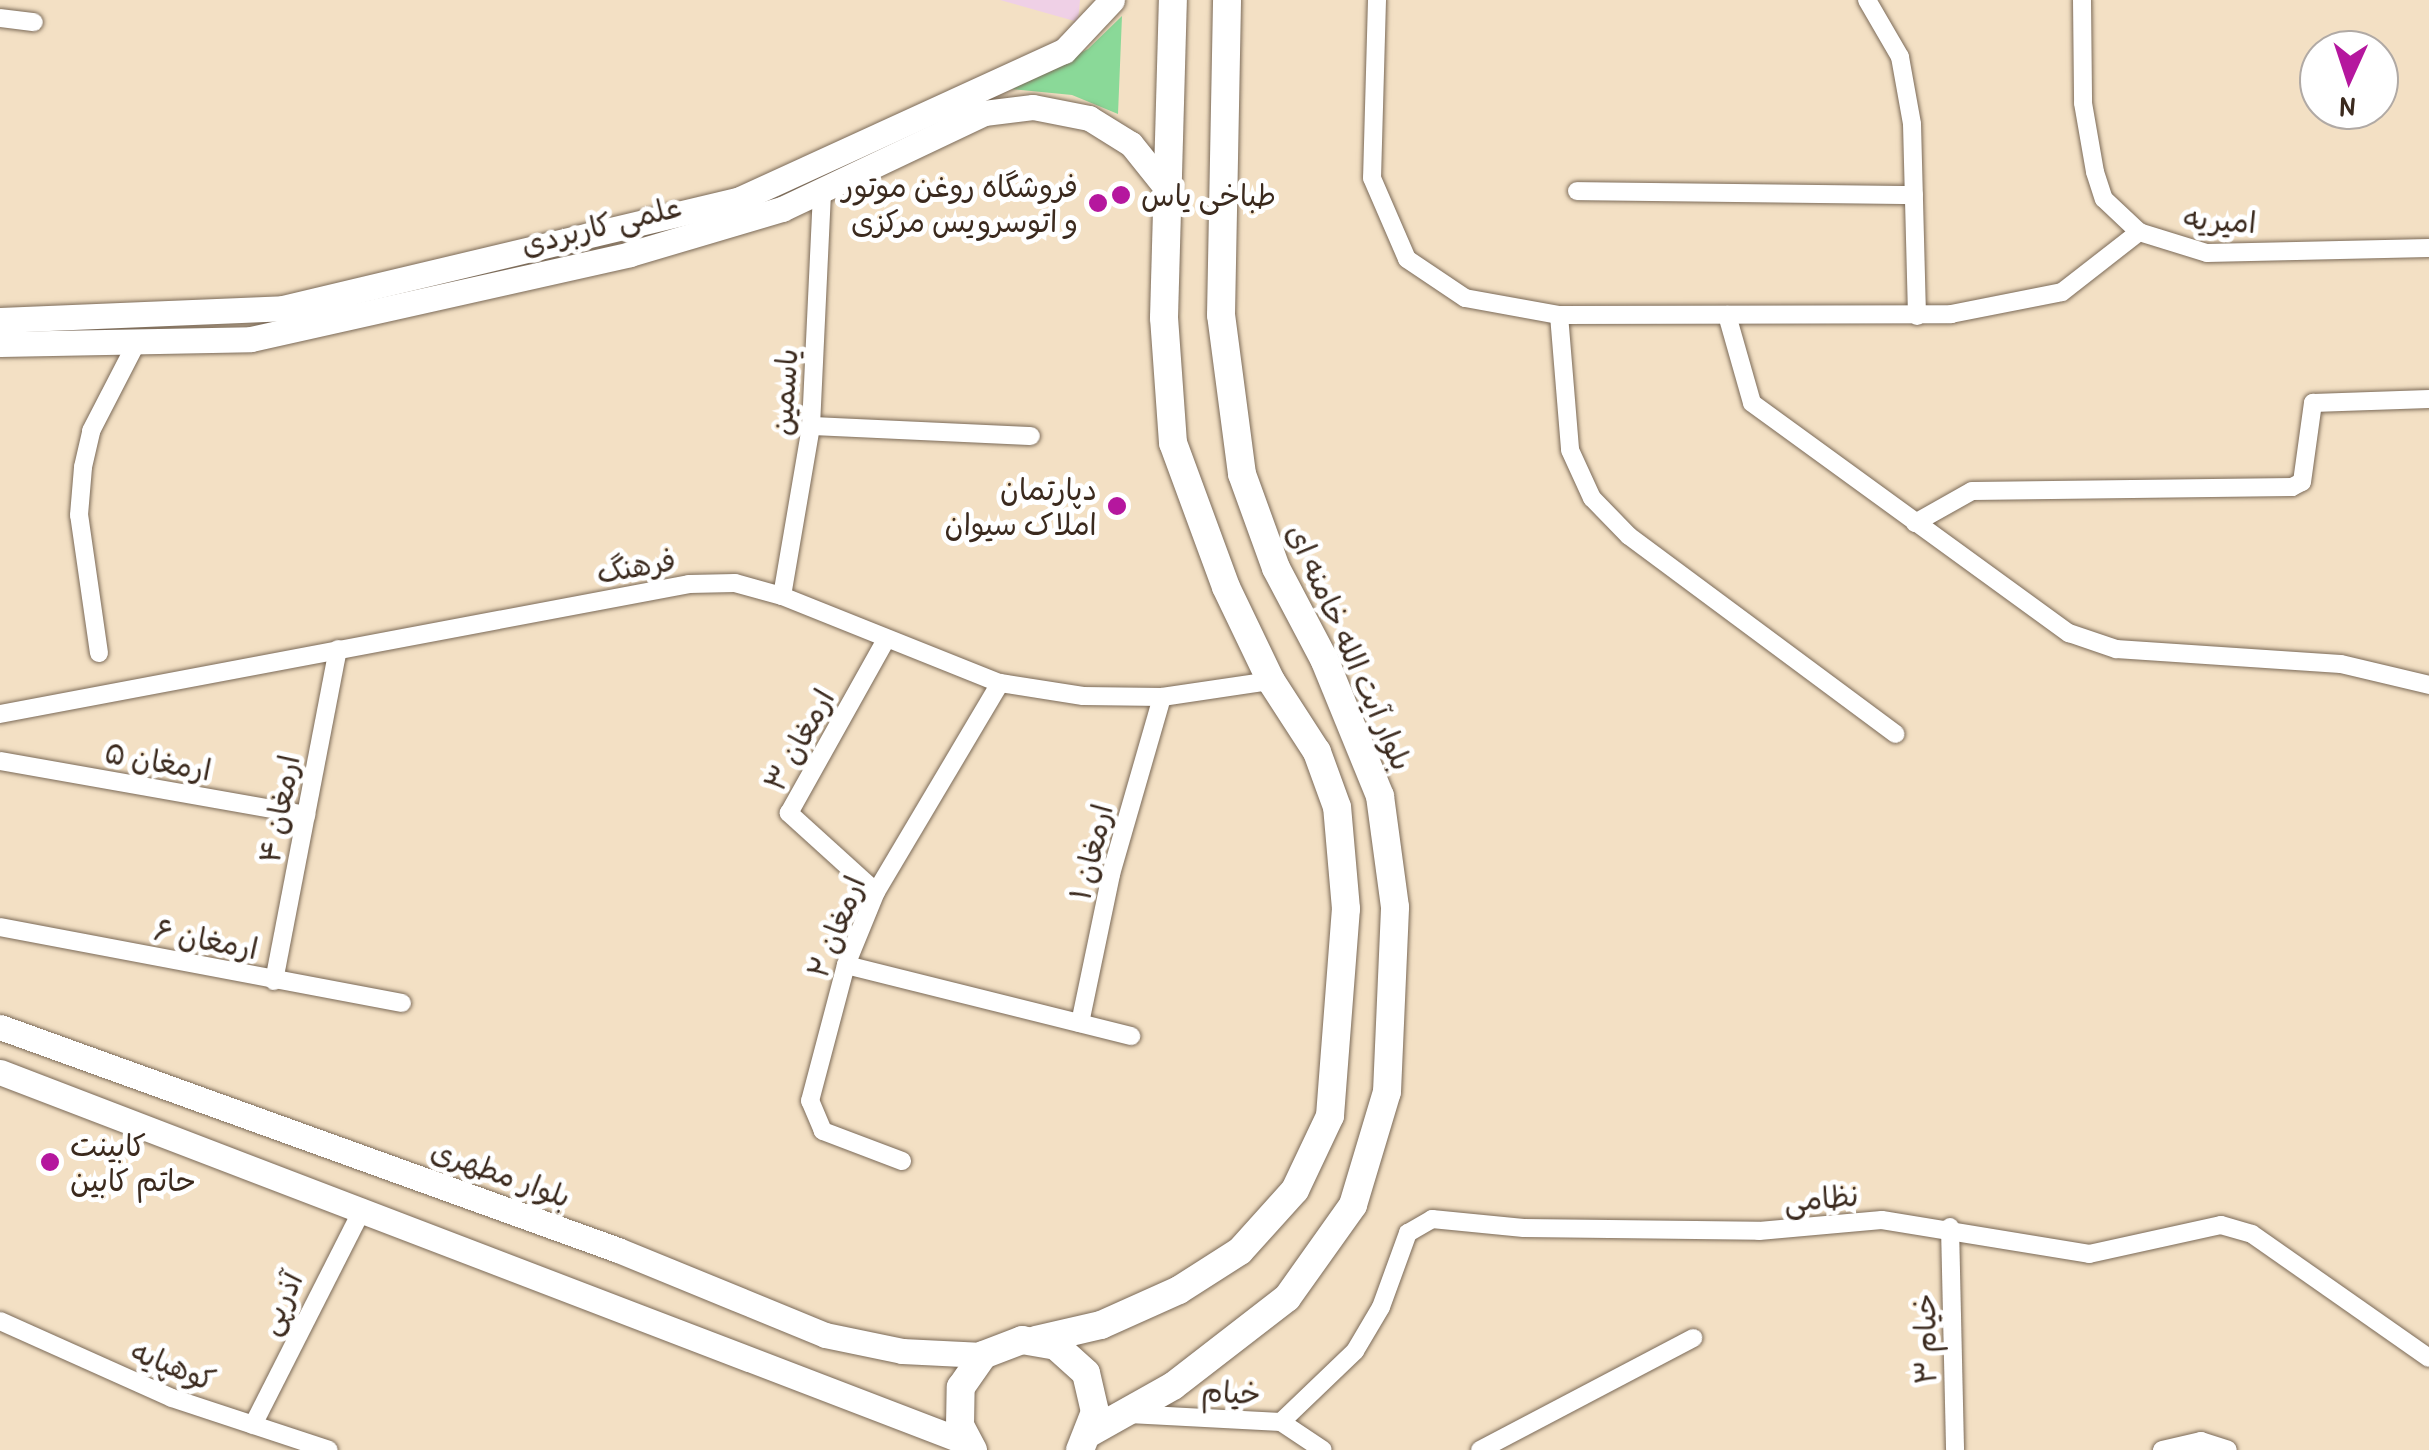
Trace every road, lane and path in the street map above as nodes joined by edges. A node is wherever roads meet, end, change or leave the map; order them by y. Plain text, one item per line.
1 (1112, 0) edge
2 (1173, 0) edge
3 (1227, 0) edge
4 (1377, 0) edge
5 (1867, 0) edge
6 (2082, 0) edge
7 (0, 18) edge
8 (34, 22) dead end
9 (1167, 188) junction
10 (822, 190) junction
11 (1576, 190) dead end
12 (1914, 195) junction
13 (2140, 232) junction
14 (626, 242) junction
15 (2429, 248) edge
16 (1559, 314) junction
17 (1726, 316) junction
18 (1917, 316) junction
19 (0, 320) edge
20 (138, 331) junction
21 (0, 344) edge
22 (2429, 399) edge
23 (811, 426) junction
24 (1031, 436) dead end
25 (1916, 523) junction
26 (782, 596) junction
27 (885, 641) junction
28 (338, 649) junction
29 (100, 653) dead end
30 (1271, 681) junction
31 (1000, 683) junction
32 (2429, 685) edge
33 (1162, 696) junction
34 (0, 714) edge
35 (1896, 734) dead end
36 (0, 761) edge
37 (306, 815) junction
38 (876, 892) junction
39 (0, 927) edge
40 (846, 965) junction
41 (274, 980) junction
42 (402, 1004) dead end
43 (1080, 1024) junction
44 (0, 1027) edge
45 (1131, 1036) dead end
46 (0, 1072) edge
47 (902, 1161) dead end
48 (363, 1208) junction
49 (1950, 1227) junction
50 (0, 1321) edge
51 (1693, 1338) dead end
52 (1036, 1340) junction
53 (983, 1355) junction
54 (2429, 1358) edge
55 (1128, 1414) junction
56 (1281, 1422) junction
57 (253, 1425) junction
58 (1085, 1441) edge
59 (2179, 1446) edge
60 (971, 1447) edge
61 (330, 1450) edge
62 (1323, 1450) edge
63 (1480, 1450) edge
64 (1955, 1450) edge
65 (2162, 1450) edge
66 (2228, 1450) edge

1 - 14 street, علمی کاربردی
2 - 9 main road
3 - 55 main road, بلوار آیت الله خامنه ای
4 - 16 street
5 - 12 street
6 - 13 street, امیریه
7 - 8 street
9 - 10 street, علمی کاربردی
9 - 30 main road
10 - 14 street, علمی کاربردی
10 - 23 street, یاسمین
11 - 12 street
12 - 18 street
13 - 15 street, امیریه
13 - 18 street
14 - 20 street, علمی کاربردی
16 - 17 street
16 - 35 street
17 - 18 street
17 - 25 street
19 - 20 street, علمی کاربردی
20 - 21 street, علمی کاربردی
20 - 29 street
22 - 25 street
23 - 24 street
23 - 26 street, یاسمین
25 - 32 street
26 - 27 street, فرهنگ
26 - 28 street, فرهنگ
27 - 31 street, فرهنگ
27 - 38 street, ارمغان ۳
28 - 34 street, فرهنگ
28 - 37 street, ارمغان ۴
30 - 33 street, فرهنگ
30 - 52 main road
31 - 33 street, فرهنگ
31 - 38 street, ارمغان ۲
33 - 43 street, ارمغان ۱
36 - 37 street, ارمغان ۵
37 - 41 street, ارمغان ۴
38 - 40 street, ارمغان ۲
39 - 41 street, ارمغان ۶
40 - 43 street
40 - 47 street, ارمغان ۲
41 - 42 street, ارمغان ۶
43 - 45 street
44 - 53 street, بلوار مطهری
46 - 48 street
48 - 57 street, آذرپی
48 - 60 street
49 - 54 street, نظامی
49 - 56 street, نظامی
49 - 64 street, خیام ۳
50 - 57 street, کوهپایه
51 - 63 street
52 - 53 main road
52 - 58 main road
53 - 60 main road
55 - 56 street, خیام
55 - 58 main road, بلوار آیت الله خامنه ای
56 - 62 street, خیام
57 - 61 street, کوهپایه
59 - 65 street
59 - 66 street

